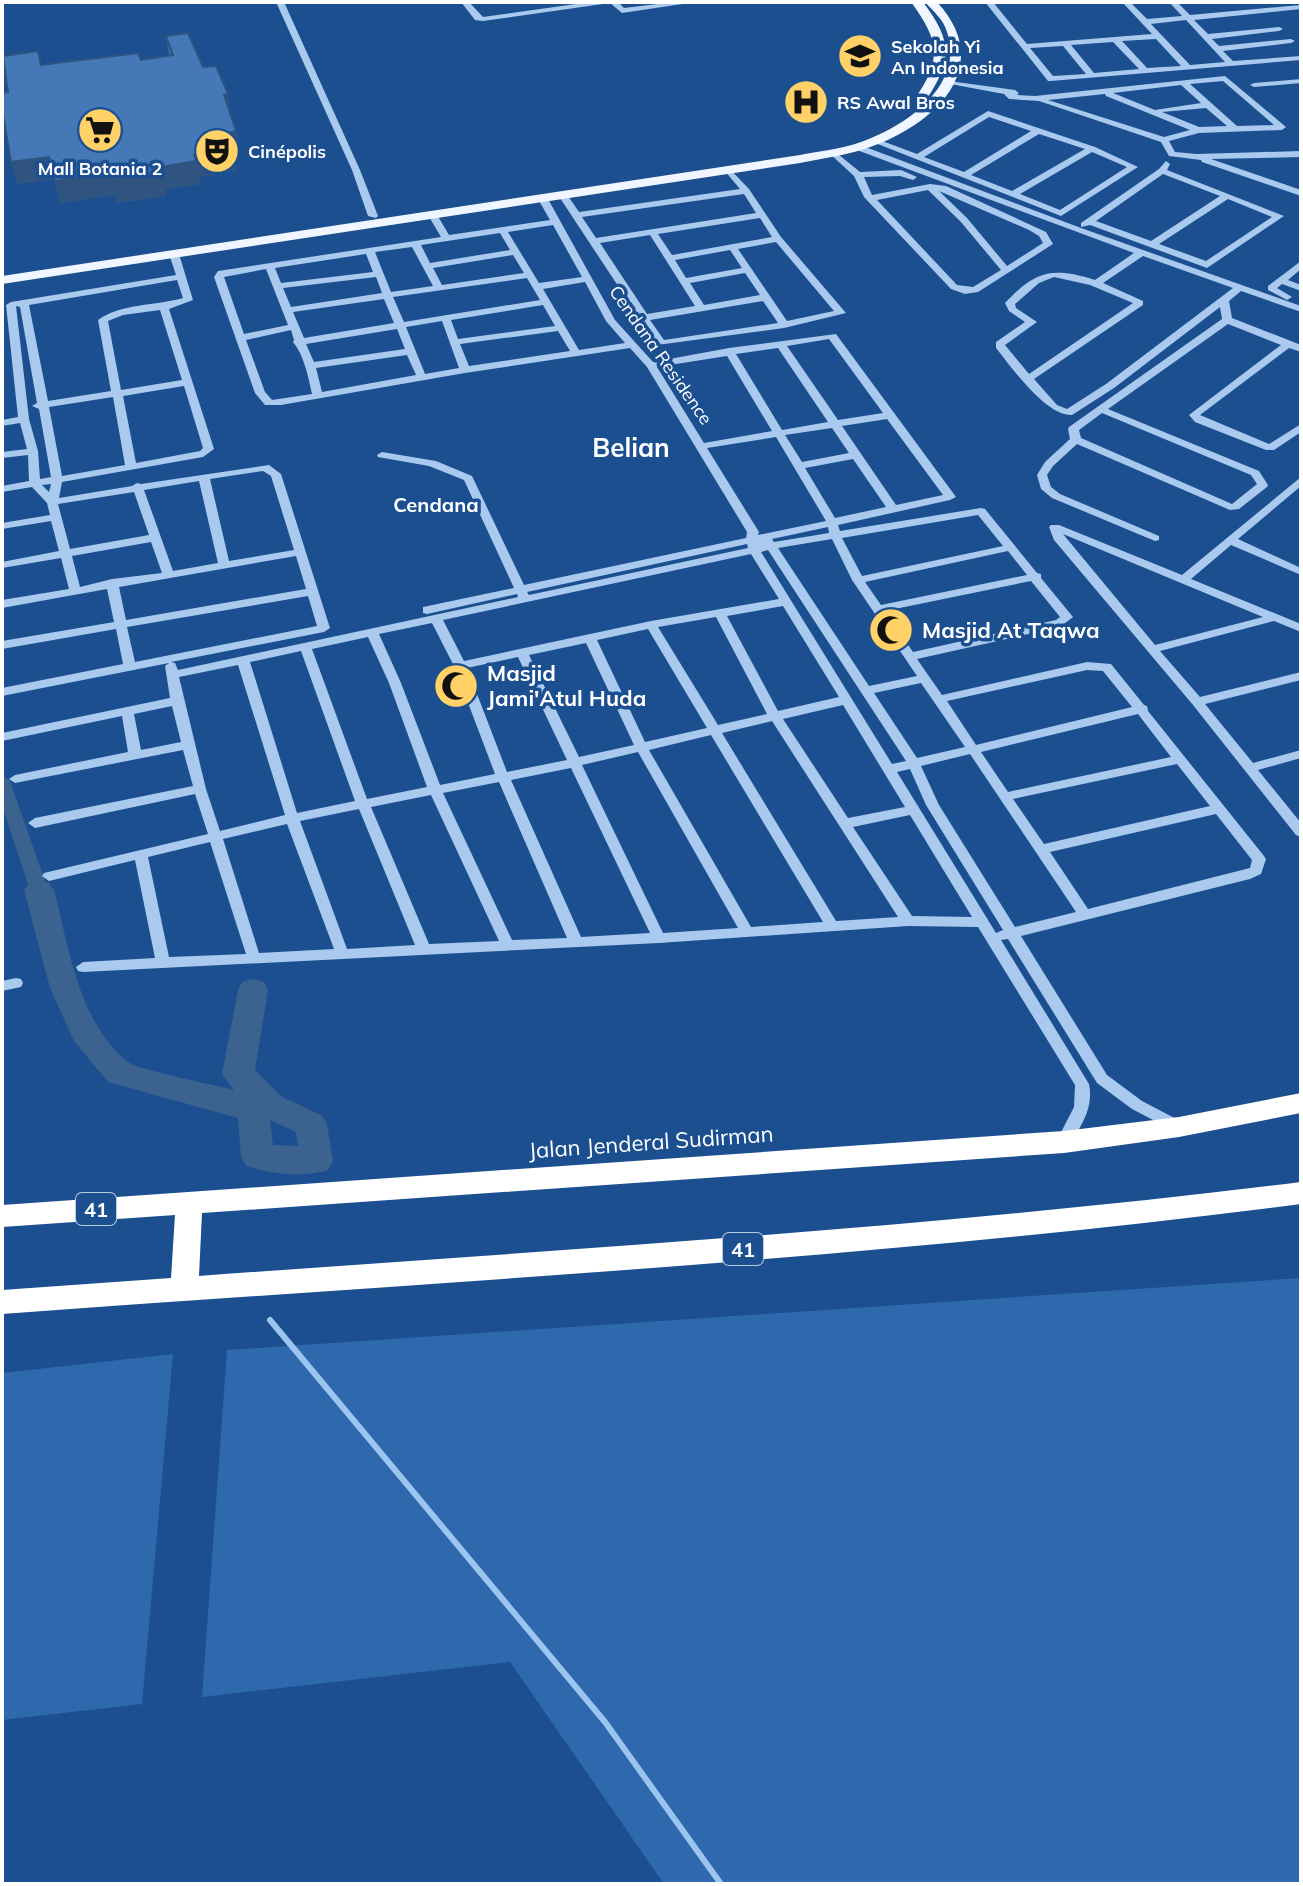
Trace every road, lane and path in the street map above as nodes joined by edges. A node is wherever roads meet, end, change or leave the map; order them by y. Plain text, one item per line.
1 (280, 2) edge
2 (465, 2) edge
3 (543, 2) edge
4 (607, 2) edge
5 (614, 2) edge
6 (692, 2) edge
7 (917, 2) edge
8 (989, 2) edge
9 (1126, 2) edge
10 (1173, 2) edge
11 (1251, 2) edge
12 (1298, 6) edge
13 (1259, 10) junction
14 (472, 11) junction
15 (934, 11) edge
16 (1185, 17) junction
17 (1143, 22) junction
18 (1279, 29) junction
19 (1159, 36) junction
20 (1204, 37) junction
21 (1115, 39) junction
22 (1291, 41) junction
23 (1065, 43) junction
24 (1026, 46) junction
25 (1216, 49) junction
26 (1301, 52) edge
27 (1301, 58) edge
28 (1232, 65) junction
29 (1188, 68) junction
30 (1146, 72) junction
31 (1092, 76) junction
32 (1301, 81) edge
33 (949, 83) junction
34 (1183, 83) junction
35 (1254, 85) dead end
36 (1103, 92) junction
37 (1035, 99) junction
38 (1207, 105) junction
39 (1155, 111) junction
40 (1234, 128) junction
41 (1039, 130) junction
42 (1198, 130) junction
43 (1164, 140) junction
44 (874, 141) junction
45 (857, 147) junction
46 (1092, 149) junction
47 (833, 153) junction
48 (1172, 154) junction
49 (1301, 154) edge
50 (1197, 157) junction
51 (917, 158) junction
52 (728, 170) junction
53 (1162, 171) junction
54 (858, 175) junction
55 (964, 176) junction
56 (1301, 180) edge
57 (1269, 181) junction
58 (606, 185) junction
59 (930, 187) junction
60 (746, 191) junction
61 (1216, 192) junction
62 (1301, 193) edge
63 (563, 195) junction
64 (1012, 195) junction
65 (1227, 196) junction
66 (872, 198) junction
67 (543, 199) junction
68 (433, 215) junction
69 (575, 215) junction
70 (763, 215) junction
71 (373, 216) junction
72 (556, 222) junction
73 (1090, 222) junction
74 (502, 229) junction
75 (1078, 230) junction
76 (652, 232) junction
77 (446, 238) junction
78 (778, 239) junction
79 (595, 241) junction
80 (415, 243) junction
81 (1146, 243) junction
82 (733, 248) junction
83 (369, 250) junction
84 (515, 252) junction
85 (1141, 253) junction
86 (174, 254) junction
87 (672, 258) junction
88 (1301, 264) edge
89 (269, 265) junction
90 (92, 266) junction
91 (428, 266) junction
92 (2, 270) edge
93 (748, 270) junction
94 (1006, 270) junction
95 (379, 274) junction
96 (528, 275) junction
97 (181, 277) junction
98 (587, 279) junction
99 (2, 280) edge
100 (1280, 280) junction
101 (684, 281) junction
102 (1096, 284) junction
103 (276, 286) junction
104 (535, 287) junction
105 (1301, 288) edge
106 (439, 289) junction
107 (1238, 289) junction
108 (98, 291) junction
109 (388, 296) junction
110 (767, 297) junction
111 (1224, 300) junction
112 (543, 302) junction
113 (24, 303) junction
114 (1299, 305) edge
115 (6, 306) edge
116 (164, 307) junction
117 (702, 309) junction
118 (287, 310) junction
119 (445, 317) junction
120 (643, 318) junction
121 (1227, 320) junction
122 (402, 324) junction
123 (784, 325) junction
124 (293, 327) junction
125 (561, 328) junction
126 (241, 338) junction
127 (298, 342) junction
128 (456, 342) junction
129 (780, 344) junction
130 (1288, 344) junction
131 (631, 345) junction
132 (1301, 349) edge
133 (411, 351) junction
134 (729, 351) junction
135 (577, 354) junction
136 (33, 357) junction
137 (16, 359) junction
138 (2, 362) edge
139 (651, 365) junction
140 (310, 366) junction
141 (465, 370) junction
142 (422, 378) junction
143 (1028, 379) junction
144 (189, 382) junction
145 (114, 394) junction
146 (318, 397) junction
147 (45, 405) junction
148 (1100, 409) junction
149 (24, 414) junction
150 (890, 415) junction
151 (2, 423) edge
152 (834, 424) junction
153 (1301, 427) edge
154 (779, 433) junction
155 (1076, 440) junction
156 (702, 446) junction
157 (33, 451) junction
158 (2, 455) edge
159 (382, 455) dead end
160 (857, 455) junction
161 (800, 466) junction
162 (131, 467) junction
163 (204, 477) junction
164 (57, 480) junction
165 (1301, 480) edge
166 (35, 484) junction
167 (137, 486) junction
168 (2, 489) edge
169 (52, 502) junction
170 (893, 509) junction
171 (55, 517) junction
172 (2, 526) edge
173 (833, 528) junction
174 (153, 538) junction
175 (1155, 538) dead end
176 (1230, 540) junction
177 (759, 541) junction
178 (1012, 547) junction
179 (300, 552) junction
180 (66, 555) junction
181 (2, 565) edge
182 (224, 566) junction
183 (1301, 572) edge
184 (168, 574) junction
185 (1037, 576) junction
186 (1185, 578) junction
187 (858, 580) junction
188 (112, 583) junction
189 (75, 591) junction
190 (311, 592) junction
191 (522, 594) junction
192 (785, 602) junction
193 (2, 604) edge
194 (878, 609) junction
195 (720, 614) junction
196 (1277, 617) junction
197 (436, 618) junction
198 (421, 621) junction
199 (121, 624) junction
200 (651, 625) junction
201 (1301, 628) edge
202 (372, 632) junction
203 (590, 639) junction
204 (2, 645) edge
205 (305, 645) junction
206 (1153, 649) junction
207 (523, 655) junction
208 (912, 656) junction
209 (170, 659) junction
210 (243, 660) junction
211 (460, 666) junction
212 (130, 667) junction
213 (172, 675) junction
214 (1301, 676) edge
215 (926, 678) junction
216 (866, 691) junction
217 (2, 692) edge
218 (940, 699) junction
219 (845, 700) junction
220 (177, 701) junction
221 (1197, 702) junction
222 (1143, 709) junction
223 (127, 710) junction
224 (774, 715) junction
225 (712, 730) junction
226 (2, 737) edge
227 (188, 745) junction
228 (642, 748) junction
229 (971, 748) junction
230 (135, 754) junction
231 (1301, 754) edge
232 (1181, 759) junction
233 (913, 762) junction
234 (573, 763) junction
235 (1249, 768) junction
236 (891, 769) junction
237 (503, 777) junction
238 (15, 779) dead end
239 (200, 789) junction
240 (435, 790) junction
241 (1004, 797) junction
242 (363, 804) junction
243 (1218, 809) junction
244 (914, 810) junction
245 (292, 818) junction
246 (35, 823) dead end
247 (843, 824) junction
248 (1301, 832) edge
249 (215, 835) junction
250 (1040, 850) junction
251 (141, 856) junction
252 (49, 876) dead end
253 (1085, 915) junction
254 (908, 921) junction
255 (983, 922) junction
256 (833, 927) junction
257 (747, 931) junction
258 (1010, 933) junction
259 (992, 937) junction
260 (659, 938) junction
261 (576, 942) junction
262 (507, 944) junction
263 (424, 949) junction
264 (342, 953) junction
265 (254, 958) junction
266 (163, 963) junction
267 (83, 967) dead end
268 (1102, 1079) junction
269 (1082, 1084) junction
270 (1301, 1103) edge
271 (1179, 1127) junction
272 (1064, 1142) junction
273 (1301, 1193) edge
274 (189, 1202) junction
275 (2, 1216) edge
276 (184, 1290) junction
277 (2, 1302) edge

1 - 71 street
2 - 14 street
3 - 14 street
4 - 14 street
5 - 6 street
7 - 15 main road
8 - 24 street
9 - 17 street
10 - 16 street
11 - 13 street
12 - 13 street
13 - 16 street
13 - 18 street
15 - 33 main road
15 - 58 main road
16 - 17 street
16 - 20 street
17 - 19 street
18 - 20 street
18 - 22 street
19 - 21 street
19 - 29 street
20 - 25 street
21 - 23 street
21 - 30 street
22 - 25 street
22 - 26 street
23 - 24 street
23 - 31 street
24 - 31 street
25 - 28 street
27 - 28 street
28 - 29 street
29 - 30 street
30 - 31 street
32 - 35 street
33 - 37 street
33 - 44 main road
34 - 36 street
34 - 38 street
34 - 40 street
36 - 37 street
36 - 39 street
37 - 43 street
38 - 39 street
38 - 40 street
39 - 42 street
40 - 42 street
41 - 46 street
41 - 51 street
41 - 55 street
42 - 43 street
43 - 48 street
44 - 45 main road
44 - 51 street
45 - 47 main road
45 - 75 street
46 - 64 street
46 - 64 street
47 - 52 main road
47 - 54 street
48 - 50 street
48 - 53 street
49 - 50 street
50 - 57 street
51 - 55 street
52 - 58 main road
52 - 60 street
53 - 61 street
53 - 73 street
54 - 59 street
54 - 66 street
55 - 64 street
56 - 57 street
57 - 62 street
58 - 63 main road
58 - 71 main road
59 - 66 street
59 - 94 street
59 - 94 street
60 - 69 street
60 - 70 street
61 - 65 street
61 - 81 street
63 - 67 main road
63 - 69 street
65 - 81 street
65 - 81 street
66 - 94 street
67 - 68 main road
67 - 72 street, Cendana Residence
68 - 77 street
68 - 86 main road
69 - 79 street
70 - 76 street
70 - 78 street
71 - 92 main road
72 - 74 street
72 - 98 street, Cendana Residence
73 - 75 street
73 - 81 street
74 - 77 street
74 - 84 street
75 - 85 street
76 - 79 street
76 - 87 street
77 - 80 street
78 - 82 street
78 - 123 street
79 - 120 street
80 - 83 street
80 - 91 street
82 - 87 street
82 - 93 street
83 - 89 street
83 - 95 street
84 - 91 street
84 - 96 street
85 - 102 street
85 - 107 street
86 - 90 main road
86 - 97 street
87 - 101 street
88 - 100 street
89 - 103 street
89 - 126 street
90 - 99 main road
90 - 108 street
91 - 106 street
93 - 101 street
93 - 110 street
95 - 103 street
95 - 109 street
96 - 104 street
96 - 106 street
97 - 108 street
97 - 116 street
98 - 104 street
98 - 131 street, Cendana Residence
100 - 105 street
100 - 114 street
101 - 117 street
102 - 143 street
102 - 143 street
103 - 118 street
104 - 112 street
106 - 109 street
107 - 111 street
107 - 114 street
108 - 113 street
109 - 118 street
109 - 122 street
110 - 117 street
110 - 123 street
111 - 121 street
111 - 143 street
112 - 119 street
112 - 125 street
113 - 115 street
113 - 136 street
115 - 137 street
116 - 144 street
116 - 145 street
117 - 120 street
118 - 124 street
119 - 122 street
119 - 128 street
120 - 123 street
121 - 130 street
121 - 148 street
122 - 127 street
122 - 133 street
124 - 126 street
124 - 127 street
125 - 128 street
125 - 135 street
126 - 146 street
127 - 140 street
128 - 141 street
129 - 134 street
129 - 150 street
129 - 152 street
130 - 132 street
130 - 153 street
131 - 135 street
131 - 139 street, Cendana Residence
133 - 140 street
133 - 142 street
134 - 139 street
134 - 154 street
135 - 141 street
136 - 137 street
136 - 147 street
137 - 138 street
137 - 149 street
139 - 156 street, Cendana Residence
140 - 146 street
141 - 142 street
142 - 146 street
144 - 145 street
144 - 162 street
145 - 147 street
145 - 162 street
147 - 149 street
147 - 164 street
148 - 155 street
148 - 155 street
149 - 151 street
149 - 157 street
150 - 152 street
150 - 170 street
152 - 154 street
152 - 160 street
154 - 156 street
154 - 161 street
155 - 175 street
156 - 177 street, Cendana Residence
157 - 158 street
157 - 166 street
159 - 191 street
160 - 161 street
160 - 170 street
161 - 173 street
162 - 164 street
163 - 167 street
163 - 179 street
163 - 182 street
164 - 166 street
164 - 169 street
165 - 176 street
166 - 168 street
166 - 169 street
167 - 169 street
167 - 174 street
169 - 171 street
170 - 173 street
171 - 172 street
171 - 180 street
173 - 177 street
173 - 178 street
173 - 187 street
174 - 180 street
174 - 184 street
176 - 183 street
176 - 186 street
177 - 191 street
177 - 192 street
177 - 216 street
178 - 185 street
178 - 187 street
179 - 182 street
179 - 190 street
180 - 181 street
180 - 189 street
182 - 184 street
184 - 188 street
185 - 194 street
185 - 208 street
186 - 196 street
186 - 206 street
187 - 194 street
188 - 189 street
188 - 199 street
189 - 193 street
190 - 199 street
190 - 209 street
191 - 197 street
191 - 198 street
192 - 195 street
192 - 219 street
194 - 208 street
195 - 200 street
195 - 224 street
196 - 201 street
196 - 206 street
197 - 198 street
197 - 211 street
198 - 202 street
199 - 204 street
199 - 212 street
200 - 203 street
200 - 225 street
202 - 205 street
202 - 240 street
203 - 207 street
203 - 228 street
205 - 210 street
205 - 242 street
206 - 221 street
207 - 211 street
207 - 234 street
208 - 215 street
209 - 212 street
209 - 213 street
210 - 213 street
210 - 245 street
211 - 237 street
212 - 217 street
213 - 220 street
214 - 221 street
215 - 216 street
215 - 218 street
216 - 233 street
218 - 222 street
218 - 229 street
219 - 224 street
219 - 236 street
220 - 223 street
220 - 227 street
221 - 235 street
222 - 229 street
222 - 232 street
223 - 226 street
223 - 230 street
224 - 225 street
224 - 247 street
225 - 228 street
225 - 256 street
227 - 230 street
227 - 239 street
228 - 234 street
228 - 257 street
229 - 233 street
229 - 241 street
230 - 238 street
231 - 235 street
232 - 241 street
232 - 243 street
233 - 236 street
233 - 258 street
234 - 237 street
234 - 260 street
235 - 248 street
236 - 244 street
237 - 240 street
237 - 261 street
239 - 246 street
239 - 249 street
240 - 242 street
240 - 262 street
241 - 250 street
242 - 245 street
242 - 263 street
243 - 250 street
243 - 253 street
244 - 247 street
244 - 255 street
245 - 249 street
245 - 264 street
247 - 254 street
249 - 251 street
249 - 265 street
250 - 253 street
251 - 252 street
251 - 266 street
253 - 258 street
254 - 255 street
254 - 256 street
255 - 259 street
256 - 257 street
257 - 260 street
258 - 259 street
258 - 268 street
259 - 269 street
260 - 261 street
261 - 262 street
262 - 263 street
263 - 264 street
264 - 265 street
265 - 266 street
266 - 267 street
268 - 269 street
268 - 271 street
269 - 272 street
270 - 271 highway, Jalan Jenderal Sudirman / 41
271 - 272 highway, Jalan Jenderal Sudirman / 41
272 - 274 highway, Jalan Jenderal Sudirman / 41
273 - 276 highway, 41
274 - 275 highway, Jalan Jenderal Sudirman / 41
274 - 276 highway
276 - 277 highway, 41

